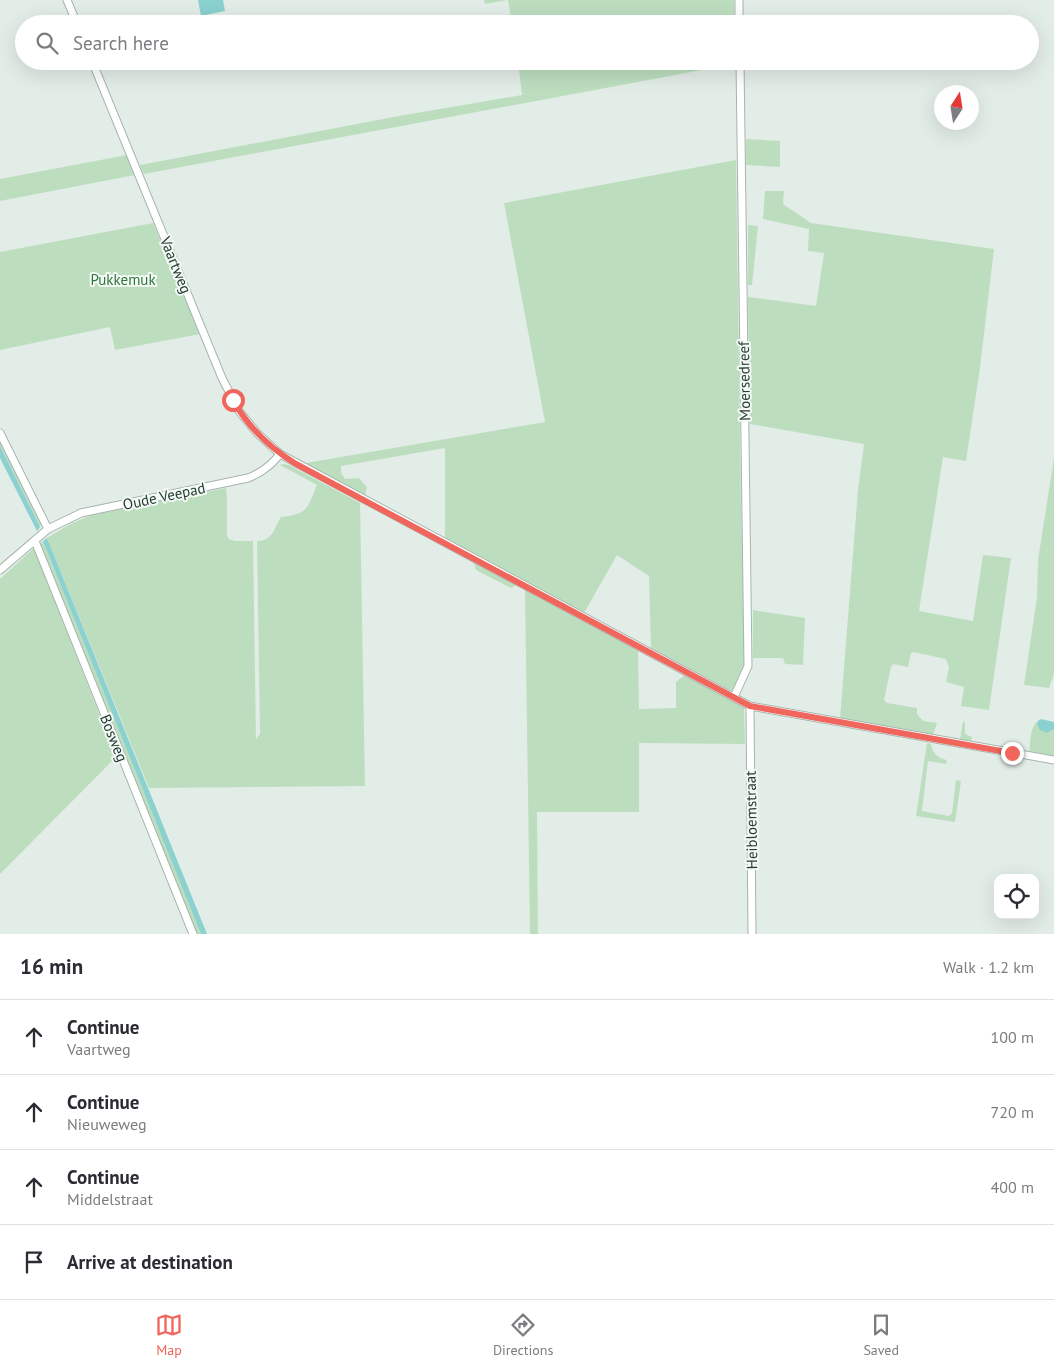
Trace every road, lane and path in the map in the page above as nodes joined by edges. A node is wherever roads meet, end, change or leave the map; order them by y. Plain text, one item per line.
1 (67, 0) edge
2 (739, 0) edge
3 (73, 15) edge
4 (739, 15) edge
5 (96, 70) edge
6 (740, 70) edge
7 (0, 434) edge
8 (280, 454) junction
9 (46, 531) junction
10 (35, 541) junction
11 (0, 570) edge
12 (734, 697) junction
13 (750, 706) junction
14 (1054, 760) edge
15 (193, 934) edge
16 (752, 934) edge

1 - 3 street
2 - 4 street
5 - 8 street, Vaartweg
6 - 12 street, Moersedreef
7 - 9 street
8 - 9 street, Oude Veepad
8 - 12 street, Vaartweg
9 - 10 street, Oude Veepad
10 - 11 street, Oude Veepad
10 - 15 street, Bosweg
12 - 13 street, Vaartweg
13 - 14 street, Vaartweg
13 - 16 street, Heibloemstraat

